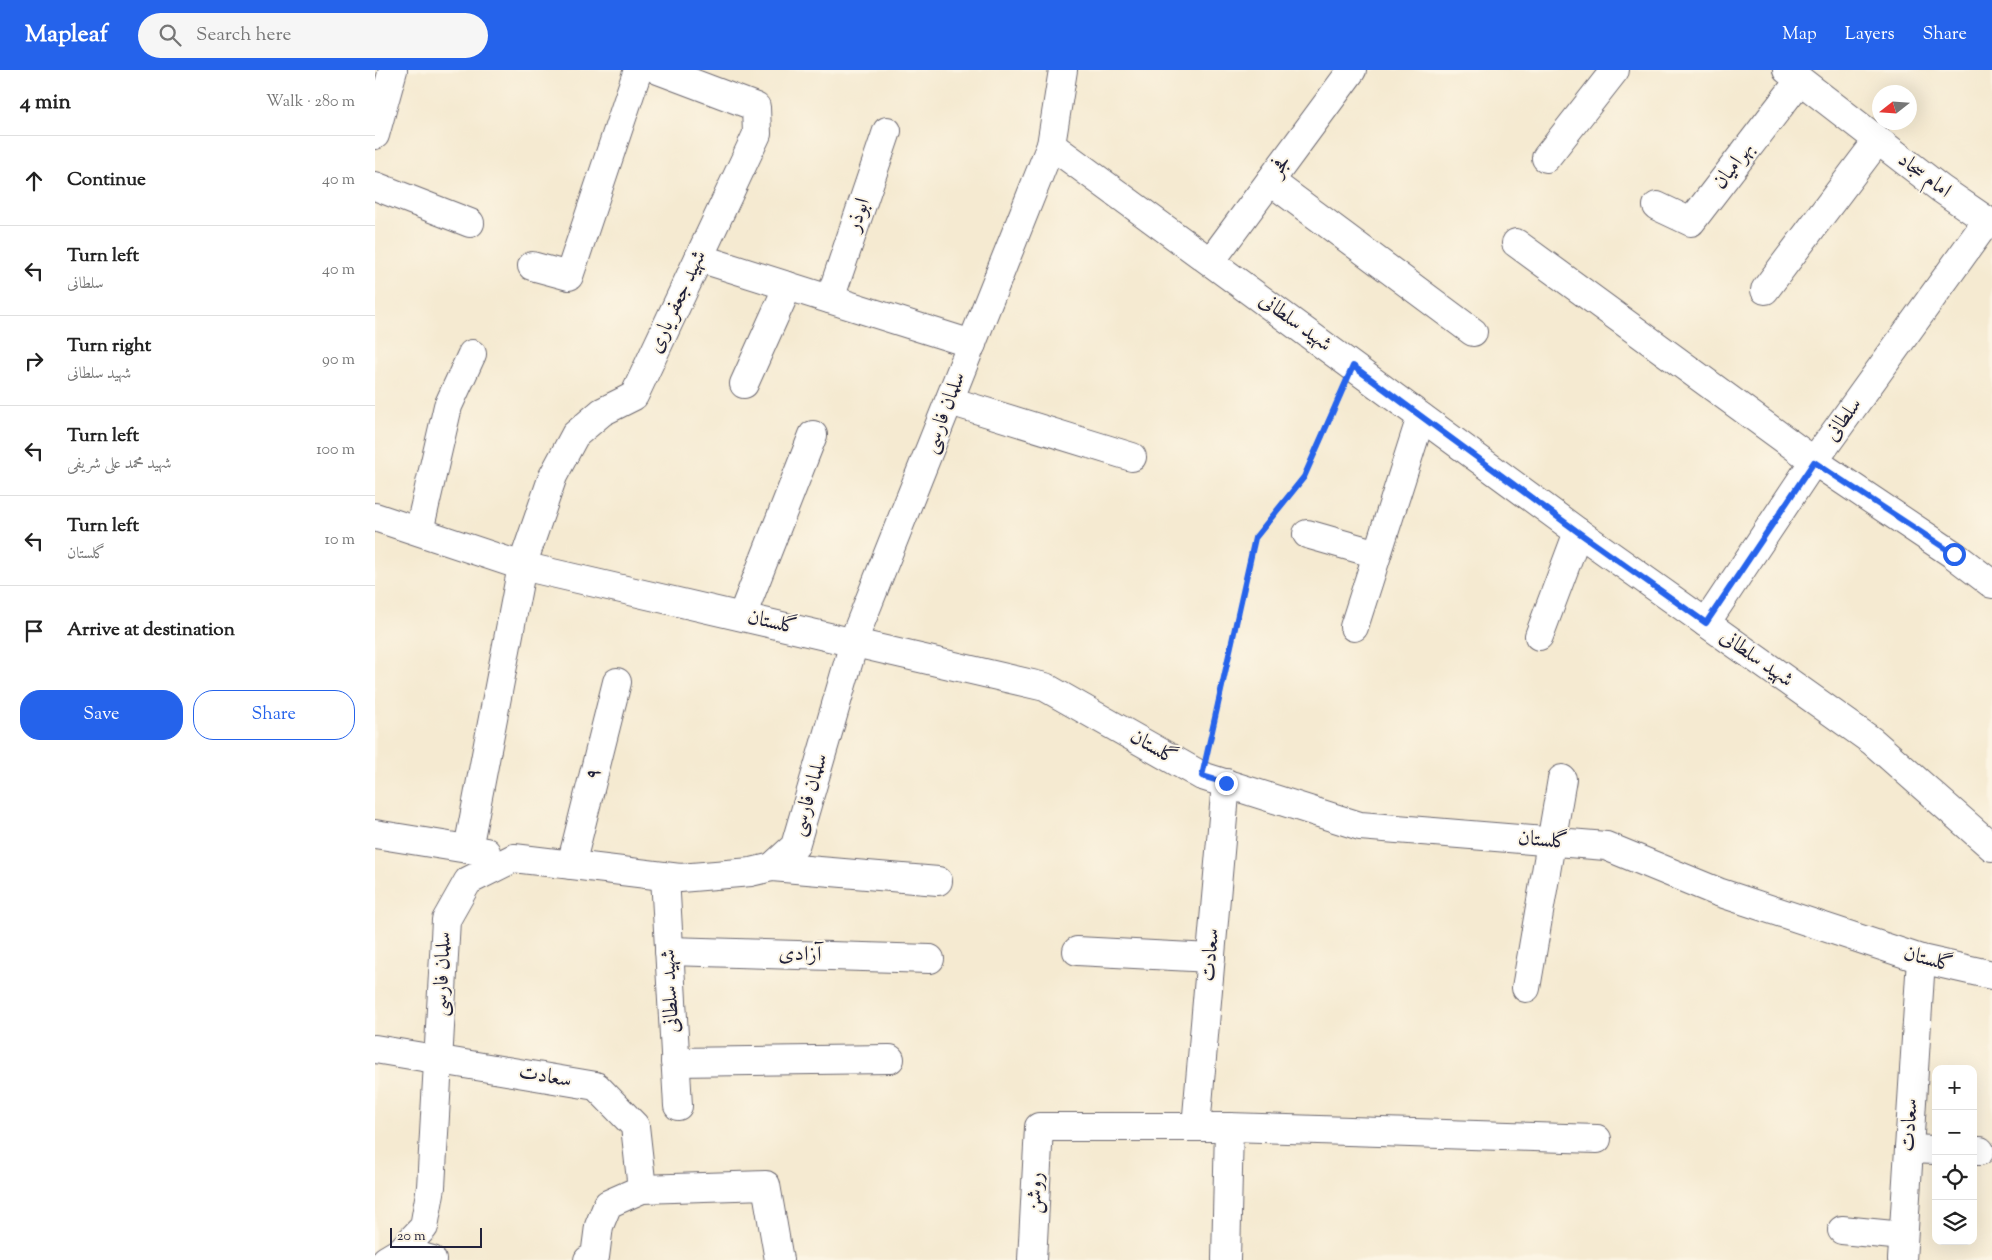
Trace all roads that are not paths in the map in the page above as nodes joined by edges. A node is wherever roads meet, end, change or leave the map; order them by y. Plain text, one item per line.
1 (393, 70) edge
2 (638, 70) edge
3 (657, 70) edge
4 (1063, 70) edge
5 (1352, 70) edge
6 (1615, 70) edge
7 (1794, 75) edge
8 (887, 132) dead end
9 (375, 135) edge
10 (1878, 140) junction
11 (1051, 145) junction
12 (1546, 158) dead end
13 (1270, 181) junction
14 (375, 186) edge
15 (1657, 206) dead end
16 (470, 223) dead end
17 (1990, 223) edge
18 (1516, 243) dead end
19 (699, 258) junction
20 (1211, 261) junction
21 (532, 266) dead end
22 (788, 286) junction
23 (1765, 290) dead end
24 (830, 299) junction
25 (1473, 332) dead end
26 (972, 344) junction
27 (472, 354) dead end
28 (744, 384) dead end
29 (950, 401) junction
30 (1421, 416) junction
31 (813, 435) dead end
32 (1132, 457) dead end
33 (1814, 462) junction
34 (375, 517) edge
35 (419, 531) junction
36 (1578, 532) junction
37 (1307, 534) dead end
38 (1377, 554) junction
39 (522, 566) junction
40 (1992, 584) edge
41 (742, 616) junction
42 (1706, 623) junction
43 (1354, 627) dead end
44 (1537, 635) dead end
45 (856, 643) junction
46 (617, 682) dead end
47 (1562, 779) dead end
48 (1214, 780) junction
49 (375, 834) edge
50 (1551, 842) junction
51 (1992, 847) edge
52 (468, 849) junction
53 (514, 858) junction
54 (571, 865) junction
55 (772, 867) junction
56 (665, 876) junction
57 (938, 881) dead end
58 (669, 951) junction
59 (1077, 951) dead end
60 (1211, 958) junction
61 (930, 959) dead end
62 (1921, 960) junction
63 (1992, 975) edge
64 (1526, 988) dead end
65 (375, 1049) edge
66 (438, 1059) junction
67 (890, 1059) dead end
68 (675, 1062) junction
69 (678, 1106) dead end
70 (1196, 1127) junction
71 (1229, 1127) junction
72 (1597, 1139) dead end
73 (1909, 1149) junction
74 (1932, 1150) edge
75 (642, 1190) junction
76 (1842, 1230) dead end
77 (1903, 1248) edge
78 (393, 1256) edge
79 (432, 1260) edge
80 (589, 1260) edge
81 (779, 1260) edge
82 (1032, 1260) edge
83 (1226, 1260) edge

1 - 9 street
2 - 21 street
3 - 19 street, شهید جعفر یاری
4 - 11 street, سلمان فارسی
5 - 13 street, فجر
6 - 12 street
7 - 10 street, امام سجاد
7 - 15 street, بهرامیان
8 - 24 street, ابوذر
10 - 17 street, امام سجاد
10 - 23 street
11 - 20 street, شهید سلطانی
11 - 26 street, سلمان فارسی
13 - 20 street, فجر
13 - 25 street
14 - 16 street
17 - 33 street, سلطانی
18 - 33 street
19 - 22 street
19 - 39 street, شهید جعفر یاری
20 - 30 street, شهید سلطانی
22 - 24 street
22 - 28 street
24 - 26 street
26 - 29 street, سلمان فارسی
27 - 35 street
29 - 32 street
29 - 45 street, سلمان فارسی
30 - 36 street, شهید سلطانی
30 - 38 street
31 - 41 street
33 - 40 street
33 - 42 street, سلطانی
34 - 35 street, گلستان
35 - 39 street, گلستان
36 - 42 street, شهید سلطانی
36 - 44 street
37 - 38 street
38 - 43 street
39 - 41 street, گلستان
39 - 52 street, شهید جعفر یاری
41 - 45 street, گلستان
42 - 51 street, شهید سلطانی
45 - 48 street, گلستان
45 - 55 street, سلمان فارسی
46 - 54 street, ۹
47 - 50 street
48 - 50 street, گلستان
48 - 60 street, سعادت
49 - 52 street
50 - 62 street, گلستان
50 - 64 street
52 - 53 street
53 - 54 street
53 - 66 street, سلمان فارسی
54 - 56 street
55 - 56 street
55 - 57 street
56 - 58 street, شهید سلطانی
58 - 61 street, آزادی
58 - 68 street, شهید سلطانی
59 - 60 street
60 - 70 street, سعادت
62 - 63 street, گلستان
62 - 73 street, سعادت
65 - 66 street, سعادت
66 - 75 street, سعادت
66 - 78 street, سلمان فارسی
67 - 68 street
68 - 69 street, شهید سلطانی
70 - 71 street
70 - 82 street, روشن
71 - 72 street
71 - 83 street
73 - 74 street
73 - 77 street, سعادت
75 - 80 street
75 - 81 street
76 - 77 street
78 - 79 street

